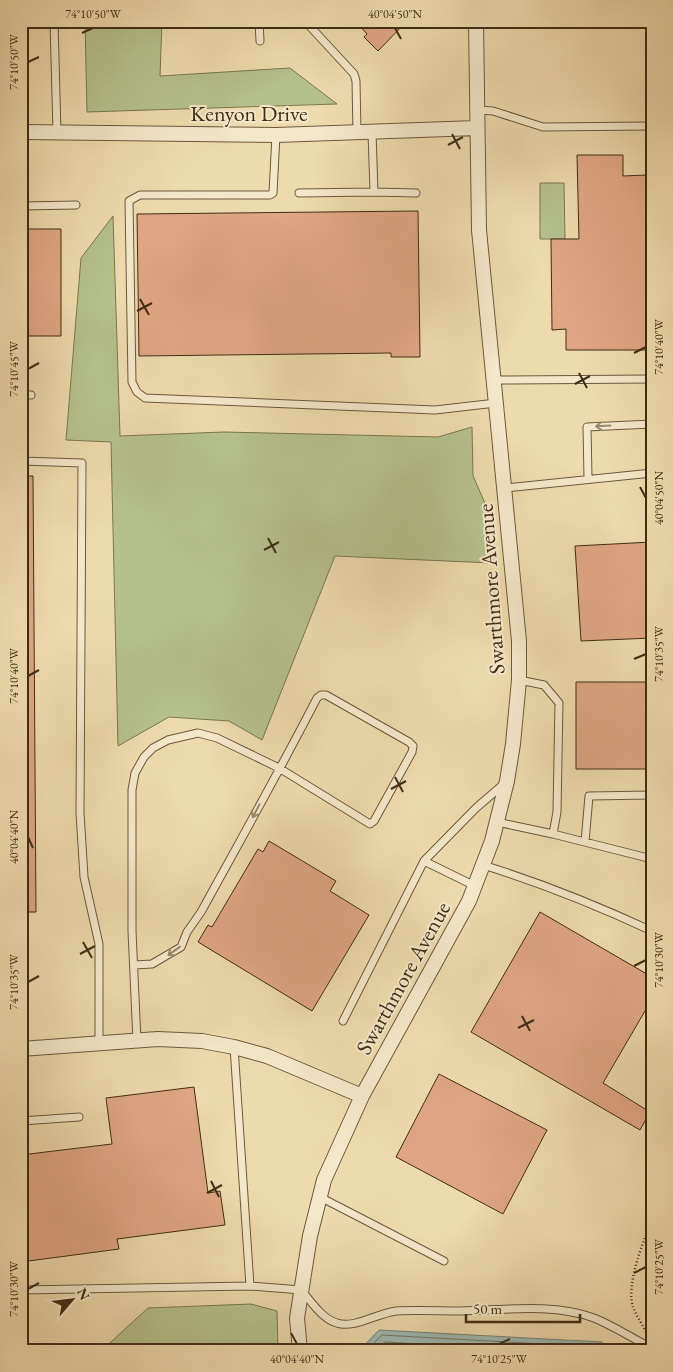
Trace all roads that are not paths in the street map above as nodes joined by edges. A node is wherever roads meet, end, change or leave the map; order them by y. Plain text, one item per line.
1 (54, 21) edge
2 (259, 21) edge
3 (305, 21) edge
4 (476, 21) edge
5 (260, 41) dead end
6 (478, 110) junction
7 (652, 126) edge
8 (477, 128) junction
9 (21, 132) edge
10 (57, 132) junction
11 (372, 132) junction
12 (358, 133) junction
13 (276, 135) junction
14 (374, 192) junction
15 (299, 193) dead end
16 (416, 193) dead end
17 (76, 204) dead end
18 (21, 206) edge
19 (652, 379) edge
20 (493, 380) junction
21 (21, 395) edge
22 (31, 395) dead end
23 (496, 403) junction
24 (652, 424) edge
25 (21, 461) edge
26 (652, 473) edge
27 (588, 478) junction
28 (505, 488) junction
29 (519, 680) junction
30 (279, 768) junction
31 (507, 781) junction
32 (652, 795) edge
33 (497, 822) junction
34 (553, 834) junction
35 (585, 842) junction
36 (652, 859) edge
37 (424, 861) junction
38 (483, 865) junction
39 (475, 886) junction
40 (652, 931) edge
41 (134, 965) junction
42 (343, 1021) dead end
43 (138, 1041) junction
44 (99, 1043) junction
45 (234, 1047) junction
46 (21, 1048) edge
47 (362, 1096) junction
48 (79, 1117) dead end
49 (21, 1121) edge
50 (320, 1197) junction
51 (444, 1261) dead end
52 (250, 1286) junction
53 (21, 1290) edge
54 (301, 1290) junction
55 (652, 1348) edge
56 (300, 1351) edge

1 - 10 lane
2 - 5 lane
3 - 12 lane
4 - 6 street, Swarthmore Avenue
6 - 7 lane
6 - 8 street, Swarthmore Avenue
8 - 11 street, Kenyon Drive
8 - 20 street, Swarthmore Avenue
9 - 10 street, Kenyon Drive
10 - 13 street, Kenyon Drive
11 - 12 street, Kenyon Drive
11 - 14 lane
12 - 13 street, Kenyon Drive
13 - 23 lane
14 - 15 lane
14 - 16 lane
17 - 18 lane
19 - 20 lane
20 - 23 street, Swarthmore Avenue
21 - 22 lane
23 - 28 street, Swarthmore Avenue
24 -> 27 lane
25 - 44 lane
26 - 27 lane
27 - 28 lane
28 - 29 street, Swarthmore Avenue
29 - 31 street, Swarthmore Avenue
29 - 34 lane
30 - 30 lane
30 -> 41 lane
30 - 41 lane
31 - 33 street, Swarthmore Avenue
31 - 37 lane
32 - 35 lane
33 - 34 lane
33 - 38 street, Swarthmore Avenue
34 - 35 lane
35 - 36 lane
37 - 39 lane
37 - 42 lane
38 - 39 street, Swarthmore Avenue
38 - 40 lane
39 - 47 street, Swarthmore Avenue
41 - 43 lane
43 - 44 street
43 - 45 street
44 - 46 street
45 - 47 street
45 - 52 lane
47 - 50 street, Swarthmore Avenue
48 - 49 lane
50 - 51 lane
50 - 54 street, Swarthmore Avenue
52 - 53 lane
52 - 54 lane
54 - 55 lane
54 - 56 street, Swarthmore Avenue

